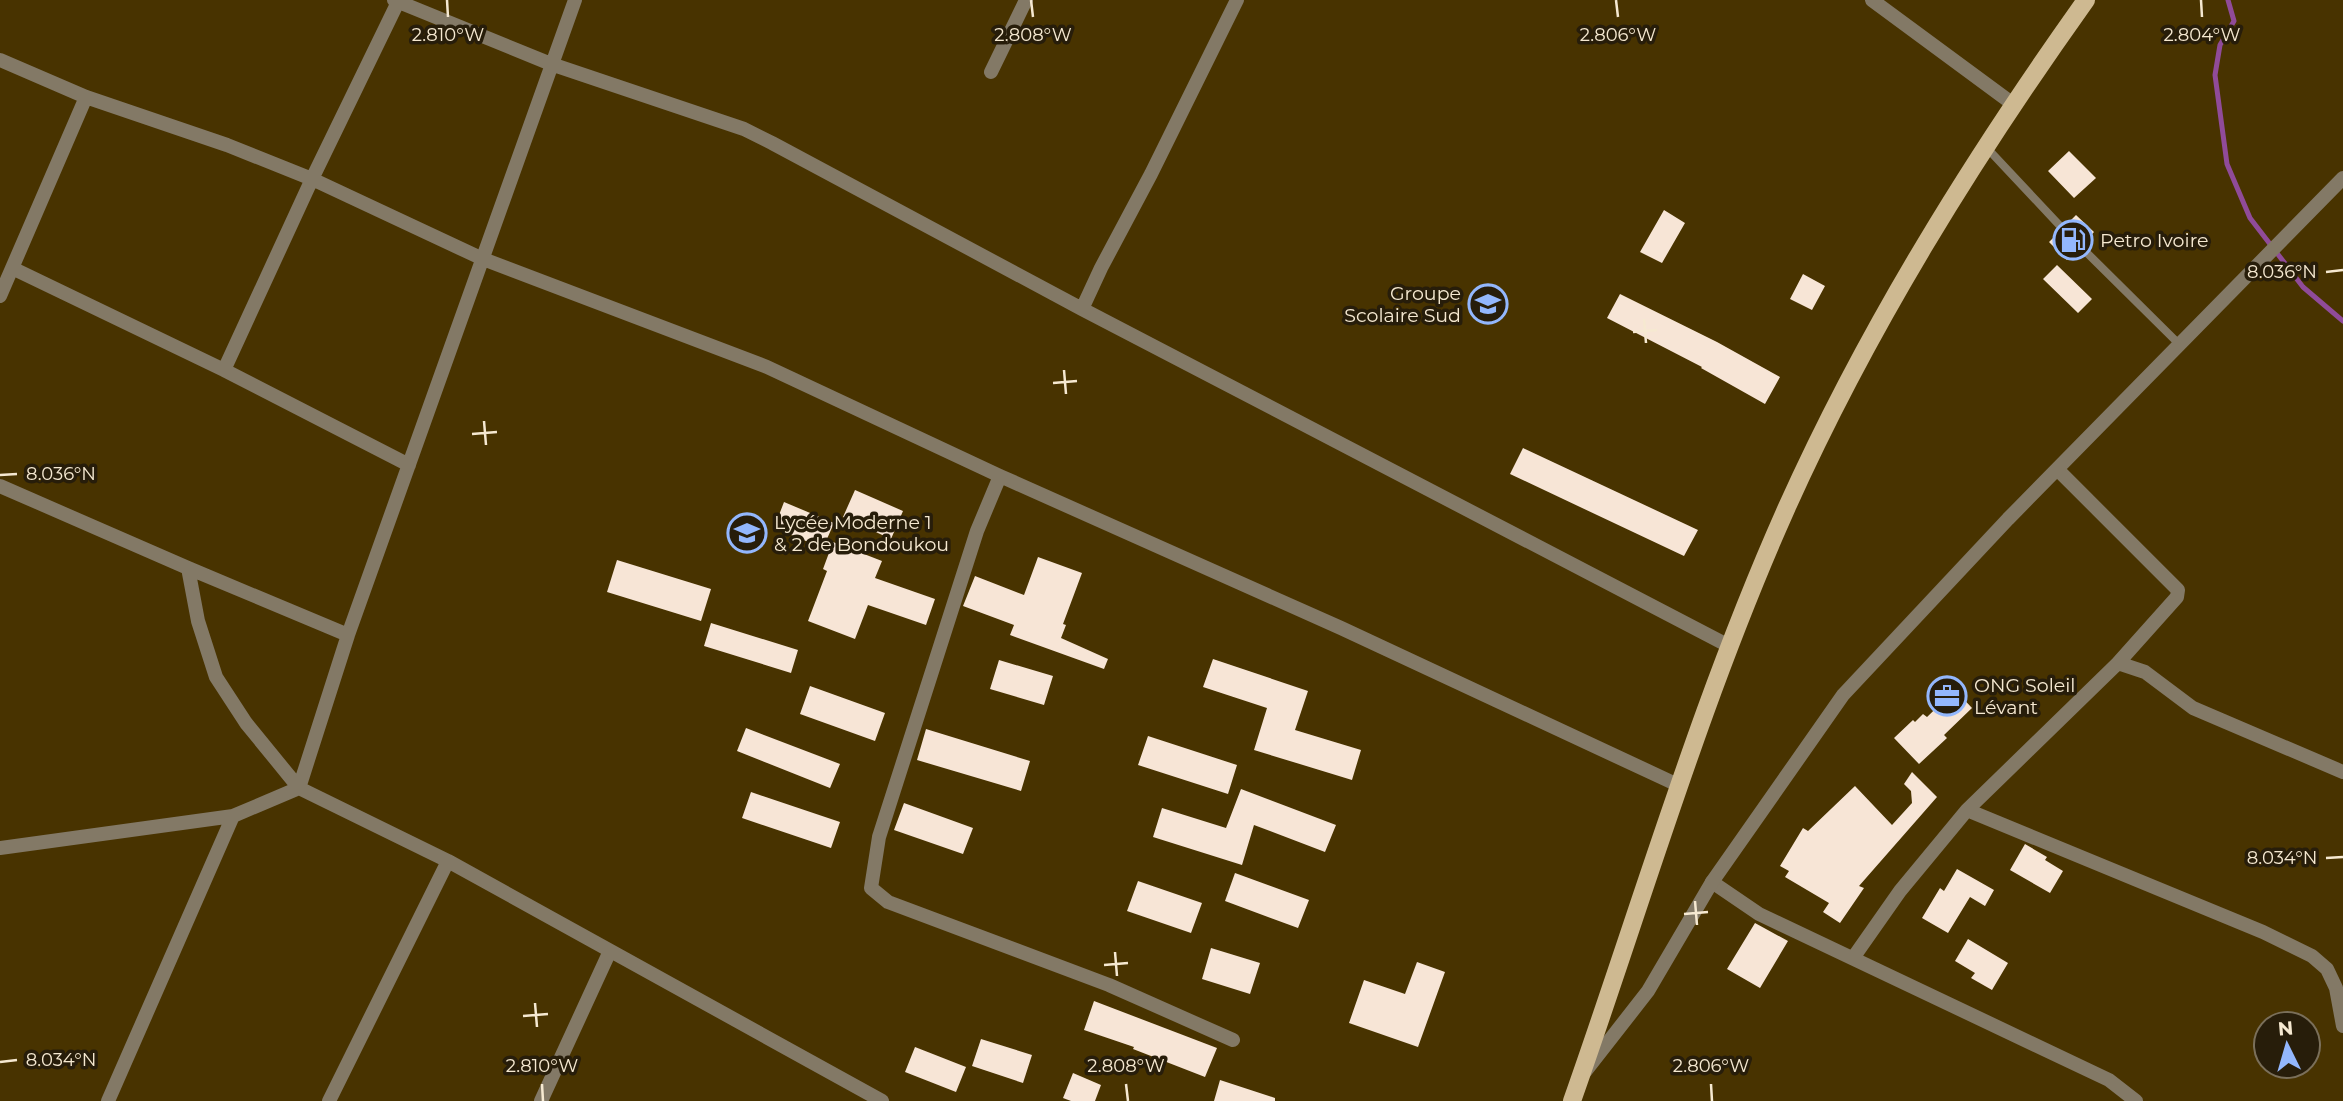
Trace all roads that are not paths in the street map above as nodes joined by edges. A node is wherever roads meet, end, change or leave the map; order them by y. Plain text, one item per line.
1 (575, 0) edge
2 (1026, 0) edge
3 (1237, 0) edge
4 (1872, 0) edge
5 (2086, 0) edge
6 (396, 1) edge
7 (0, 60) edge
8 (551, 64) junction
9 (991, 72) dead end
10 (86, 97) junction
11 (2013, 104) junction
12 (1986, 147) junction
13 (312, 178) junction
14 (2343, 178) edge
15 (2062, 228) dead end
16 (2080, 247) dead end
17 (483, 259) junction
18 (12, 268) junction
19 (0, 296) edge
20 (1082, 309) junction
21 (2180, 345) junction
22 (224, 370) junction
23 (409, 466) junction
24 (2058, 470) junction
25 (1000, 476) junction
26 (0, 486) edge
27 (188, 568) junction
28 (348, 635) junction
29 (1729, 646) junction
30 (2118, 663) junction
31 (2343, 772) edge
32 (1680, 786) junction
33 (299, 788) junction
34 (1967, 810) junction
35 (233, 816) junction
36 (0, 848) edge
37 (448, 861) junction
38 (1712, 882) junction
39 (610, 951) junction
40 (1853, 958) junction
41 (2343, 1026) edge
42 (1233, 1040) dead end
43 (1580, 1079) junction
44 (107, 1101) edge
45 (328, 1101) edge
46 (541, 1101) edge
47 (881, 1101) edge
48 (1572, 1101) edge
49 (2136, 1101) edge

1 - 8 street
2 - 9 street
3 - 20 street
4 - 11 street
5 - 11 main road
6 - 8 street
6 - 13 street
7 - 10 street
8 - 17 street
8 - 20 street
10 - 13 street
10 - 18 street
11 - 12 main road
12 - 15 lane
12 - 29 main road
13 - 17 street
13 - 22 street
14 - 21 street
16 - 21 lane
17 - 23 street
17 - 25 street
18 - 19 street
18 - 22 street
20 - 29 street
21 - 24 street
22 - 23 street
23 - 28 street
24 - 30 street
24 - 38 street
25 - 32 street
25 - 42 street
26 - 27 street
27 - 28 street
27 - 33 street
28 - 33 street
29 - 32 main road
30 - 31 street
30 - 34 street
32 - 43 main road
33 - 35 street
33 - 37 street
34 - 40 street
34 - 41 street
35 - 36 street
35 - 44 street
37 - 39 street
37 - 45 street
38 - 40 street
38 - 43 street
39 - 46 street
39 - 47 street
40 - 49 street
43 - 48 main road

